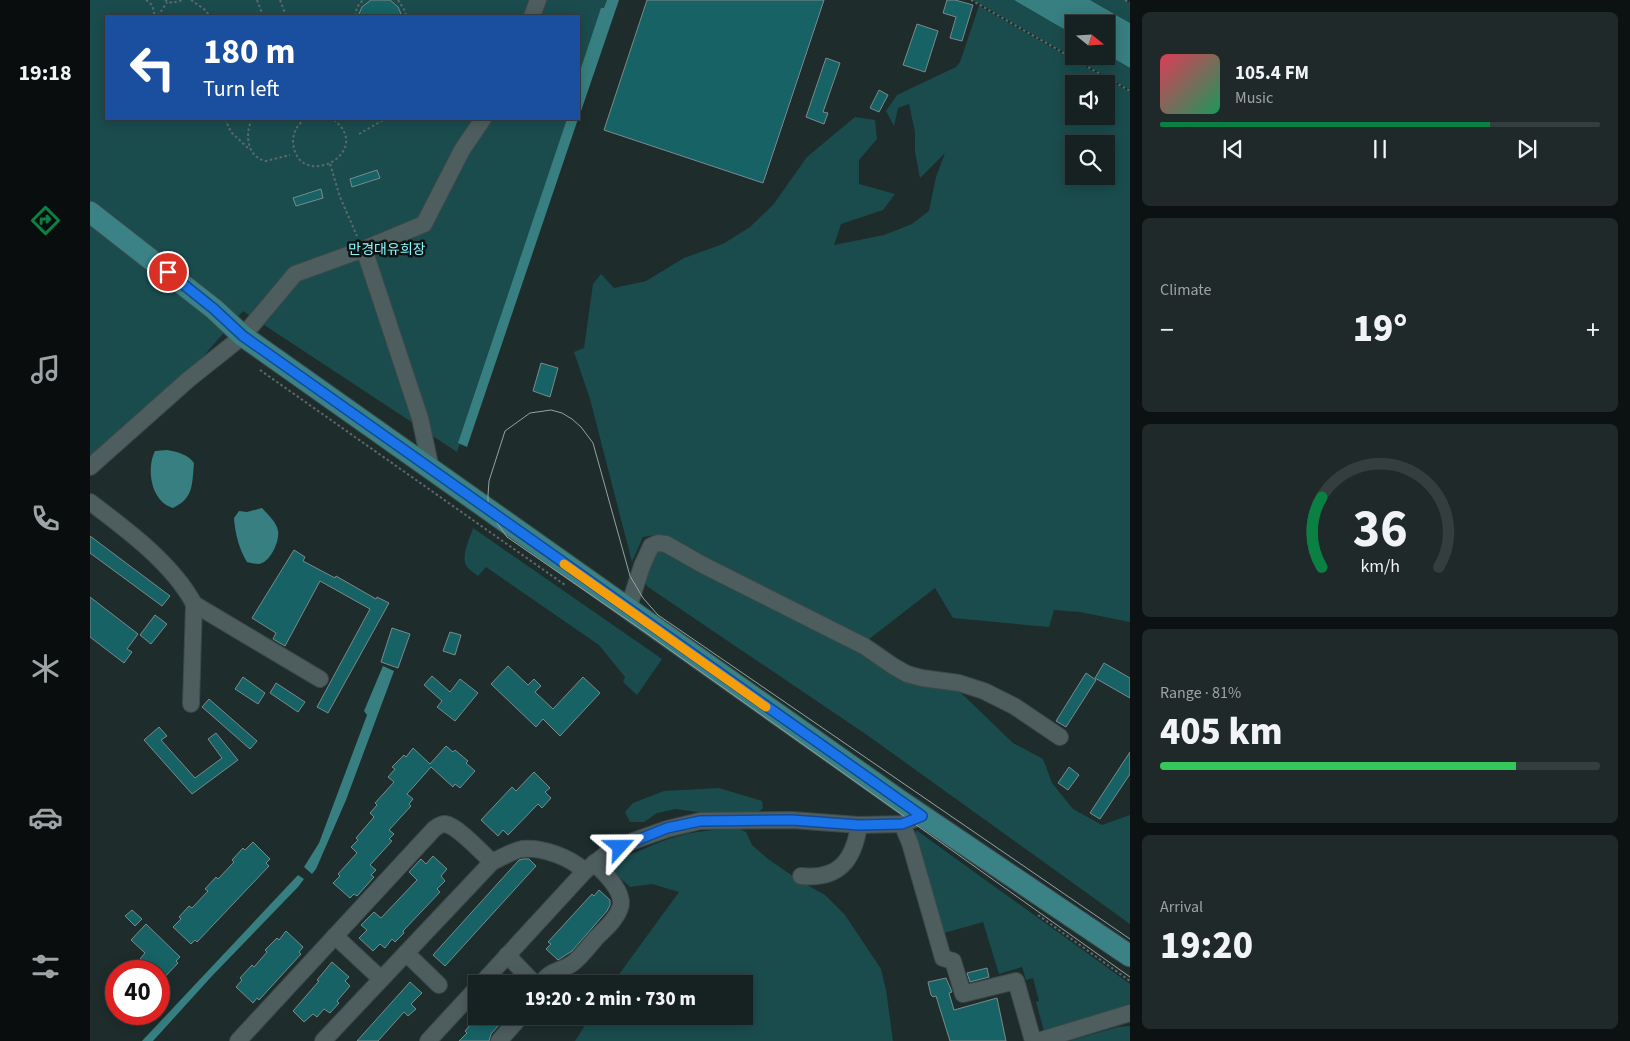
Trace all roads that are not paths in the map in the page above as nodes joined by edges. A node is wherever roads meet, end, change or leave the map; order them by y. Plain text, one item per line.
1 (538, 0) edge
2 (532, 15) edge
3 (482, 120) edge
4 (90, 212) edge
5 (364, 249) junction
6 (243, 336) junction
7 (90, 467) edge
8 (431, 470) junction
9 (90, 502) edge
10 (194, 604) junction
11 (628, 609) junction
12 (320, 679) dead end
13 (191, 704) dead end
14 (1060, 737) dead end
15 (922, 816) junction
16 (902, 824) junction
17 (859, 825) junction
18 (492, 862) junction
19 (589, 867) junction
20 (805, 870) dead end
21 (335, 936) junction
22 (406, 953) junction
23 (508, 955) junction
24 (1130, 956) edge
25 (489, 975) edge
26 (527, 975) edge
27 (548, 975) edge
28 (381, 979) junction
29 (439, 985) dead end
30 (468, 998) edge
31 (1130, 1013) edge
32 (513, 1025) edge
33 (238, 1041) edge
34 (323, 1041) edge
35 (428, 1041) edge
36 (499, 1041) edge
37 (1032, 1041) edge
38 (1038, 1041) edge

1 - 2 street
3 - 5 street
4 - 6 main road
5 - 6 street
5 - 8 street
6 - 7 street
6 - 8 main road
8 - 11 main road
9 - 10 street
10 - 12 street
10 - 13 street
11 - 14 street
11 - 15 main road
15 - 16 street
15 - 24 main road
16 - 17 street
16 - 37 street
17 - 19 street
17 - 20 street
18 - 19 street
18 - 21 street
18 - 22 street
19 - 23 street
19 - 27 street
21 - 28 street
21 - 33 street
22 - 28 street
22 - 29 street
23 - 25 street
23 - 26 street
28 - 34 street
30 - 35 street
31 - 38 street
32 - 36 street

